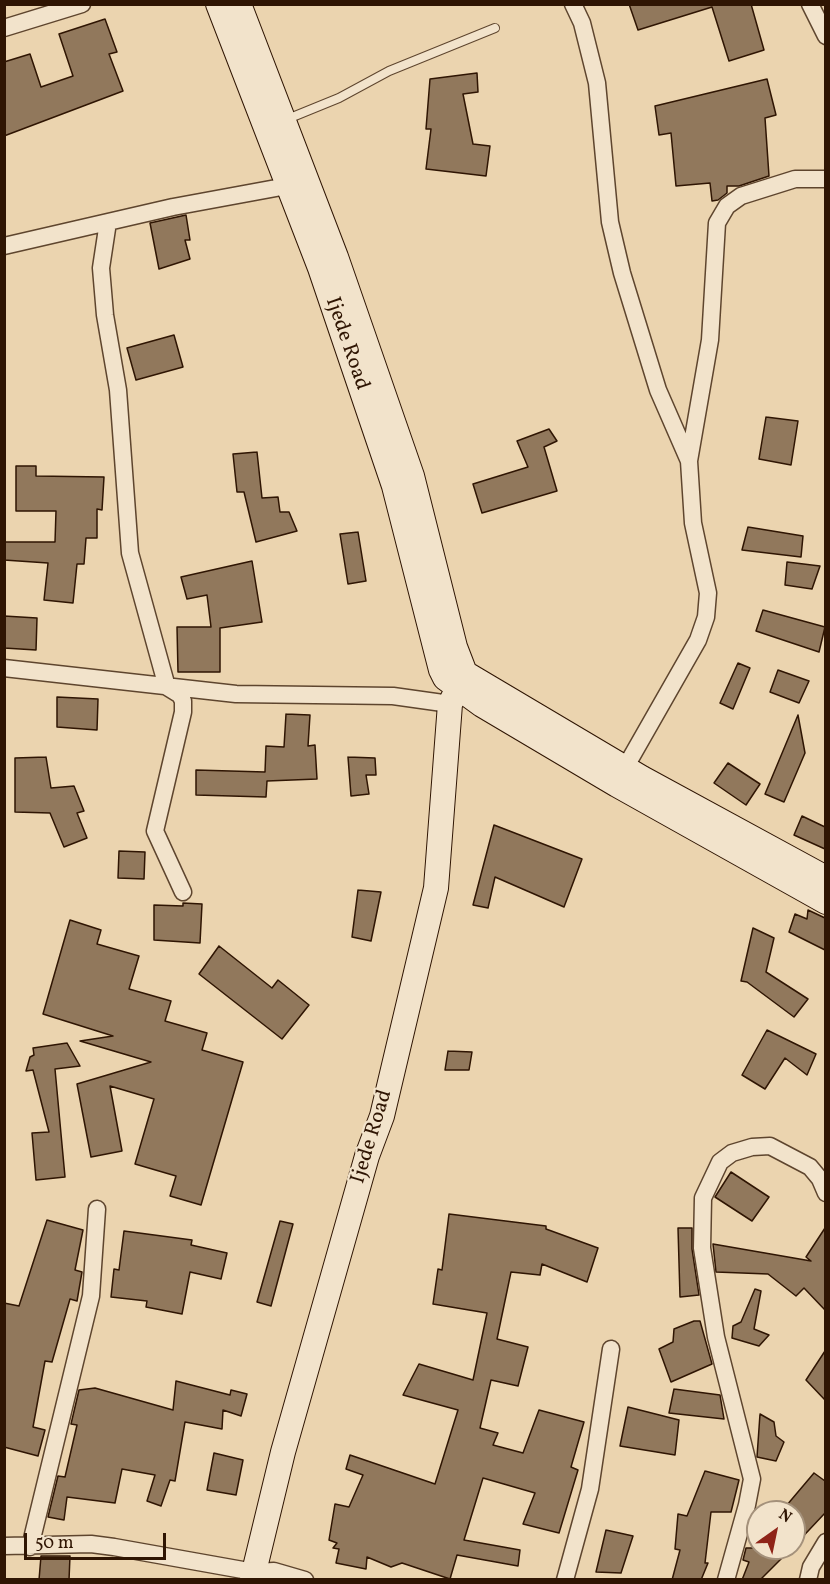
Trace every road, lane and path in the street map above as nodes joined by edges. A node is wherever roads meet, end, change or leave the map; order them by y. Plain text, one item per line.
1 (82, 4) edge
2 (218, 4) edge
3 (239, 4) edge
4 (573, 4) edge
5 (810, 4) edge
6 (4, 28) edge
7 (495, 28) dead end
8 (825, 36) edge
9 (275, 126) junction
10 (825, 179) edge
11 (287, 186) junction
12 (108, 222) junction
13 (4, 246) edge
14 (689, 461) junction
15 (4, 668) edge
16 (167, 687) junction
17 (457, 688) junction
18 (625, 768) junction
19 (825, 878) edge
20 (183, 892) dead end
21 (825, 902) edge
22 (825, 1193) edge
23 (97, 1209) dead end
24 (611, 1349) dead end
25 (825, 1542) edge
26 (4, 1546) edge
27 (30, 1547) junction
28 (253, 1576) edge
29 (304, 1580) edge
30 (565, 1580) edge
31 (726, 1580) edge
32 (808, 1580) edge

1 - 6 street
2 - 9 main road, Ijede Road
3 - 9 main road, Ijede Road
4 - 14 street
5 - 8 street
7 - 9 lane
9 - 11 main road, Ijede Road
9 - 17 main road, Ijede Road
10 - 14 street
11 - 12 street
11 - 17 main road, Ijede Road
12 - 13 street
12 - 16 street
14 - 18 street
15 - 16 street
16 - 17 street
16 - 20 street
17 - 18 main road
17 - 21 main road
17 - 28 main road, Ijede Road
18 - 19 main road
22 - 31 street
23 - 27 street
24 - 30 street
25 - 32 street
26 - 27 street
27 - 28 street
28 - 29 street

